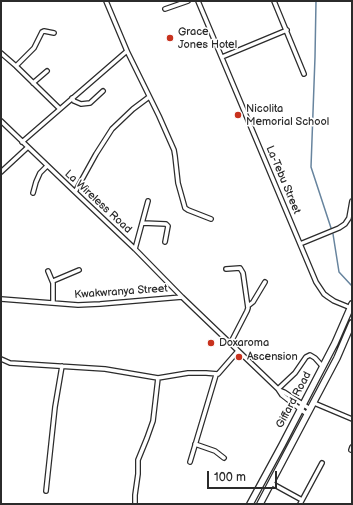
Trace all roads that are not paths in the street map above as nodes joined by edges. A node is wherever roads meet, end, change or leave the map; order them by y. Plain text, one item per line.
1 (106, 1) edge
2 (188, 1) edge
3 (198, 1) edge
4 (274, 1) edge
5 (165, 9) dead end
6 (287, 30) junction
7 (54, 32) dead end
8 (127, 52) junction
9 (1, 53) edge
10 (222, 58) junction
11 (16, 66) junction
12 (46, 71) dead end
13 (304, 74) dead end
14 (33, 83) junction
15 (103, 91) dead end
16 (149, 97) junction
17 (72, 98) junction
18 (60, 109) junction
19 (1, 120) edge
20 (22, 142) junction
21 (28, 147) junction
22 (47, 166) junction
23 (1, 172) edge
24 (75, 192) junction
25 (33, 193) dead end
26 (352, 200) edge
27 (148, 201) dead end
28 (211, 219) dead end
29 (143, 223) junction
30 (165, 242) dead end
31 (300, 244) junction
32 (135, 249) junction
33 (226, 269) dead end
34 (79, 270) dead end
35 (48, 271) dead end
36 (53, 281) junction
37 (265, 282) dead end
38 (182, 297) junction
39 (1, 299) edge
40 (53, 303) junction
41 (248, 306) junction
42 (351, 306) edge
43 (352, 323) edge
44 (230, 344) junction
45 (238, 351) junction
46 (1, 359) edge
47 (62, 366) junction
48 (323, 367) junction
49 (216, 375) junction
50 (158, 378) junction
51 (278, 389) junction
52 (314, 403) junction
53 (301, 407) junction
54 (309, 412) junction
55 (352, 419) edge
56 (195, 444) junction
57 (224, 458) dead end
58 (190, 462) dead end
59 (322, 463) dead end
60 (271, 483) junction
61 (46, 491) dead end
62 (301, 502) edge
63 (135, 504) edge
64 (250, 504) edge
65 (260, 504) edge

1 - 8 street
2 - 5 street
3 - 10 street, La-Tebu Street
4 - 6 street
6 - 10 street
6 - 13 street
7 - 11 street
8 - 16 street
8 - 17 street
9 - 11 street
10 - 31 street, La-Tebu Street
11 - 14 street
12 - 14 street
14 - 18 street
15 - 17 street
16 - 24 street
16 - 28 street
17 - 18 street
18 - 20 street
19 - 20 street, La Wireless Road
20 - 21 street, La Wireless Road
21 - 22 street, La Wireless Road
21 - 23 street
22 - 24 street, La Wireless Road
22 - 25 street
24 - 32 street, La Wireless Road
26 - 31 street
27 - 29 street
29 - 30 street
29 - 32 street
31 - 42 street, La-Tebu Street
32 - 38 street, La Wireless Road
33 - 41 street
34 - 36 street
35 - 36 street
36 - 40 street
37 - 41 street
38 - 40 street, Kwakwranya Street
38 - 44 street, Kwakwranya Street
39 - 40 street, Kwakwranya Street
41 - 44 street
42 - 48 main road, Giffard Road
43 - 52 main road, Giffard Road
44 - 45 street, Kwakwranya Street
45 - 49 street
45 - 51 street, Kwakwranya Street
46 - 47 street
47 - 50 street
47 - 61 street
48 - 51 street
48 - 53 main road, Giffard Road
49 - 50 street
49 - 56 street
50 - 63 street
51 - 53 street, Kwakwranya Street
52 - 54 main road, Giffard Road
52 - 55 street
53 - 54 street, Kwakwranya Street
53 - 64 main road, Giffard Road
54 - 60 main road, Giffard Road
56 - 57 street
56 - 58 street
59 - 62 street
60 - 62 street
60 - 65 main road, Giffard Road

